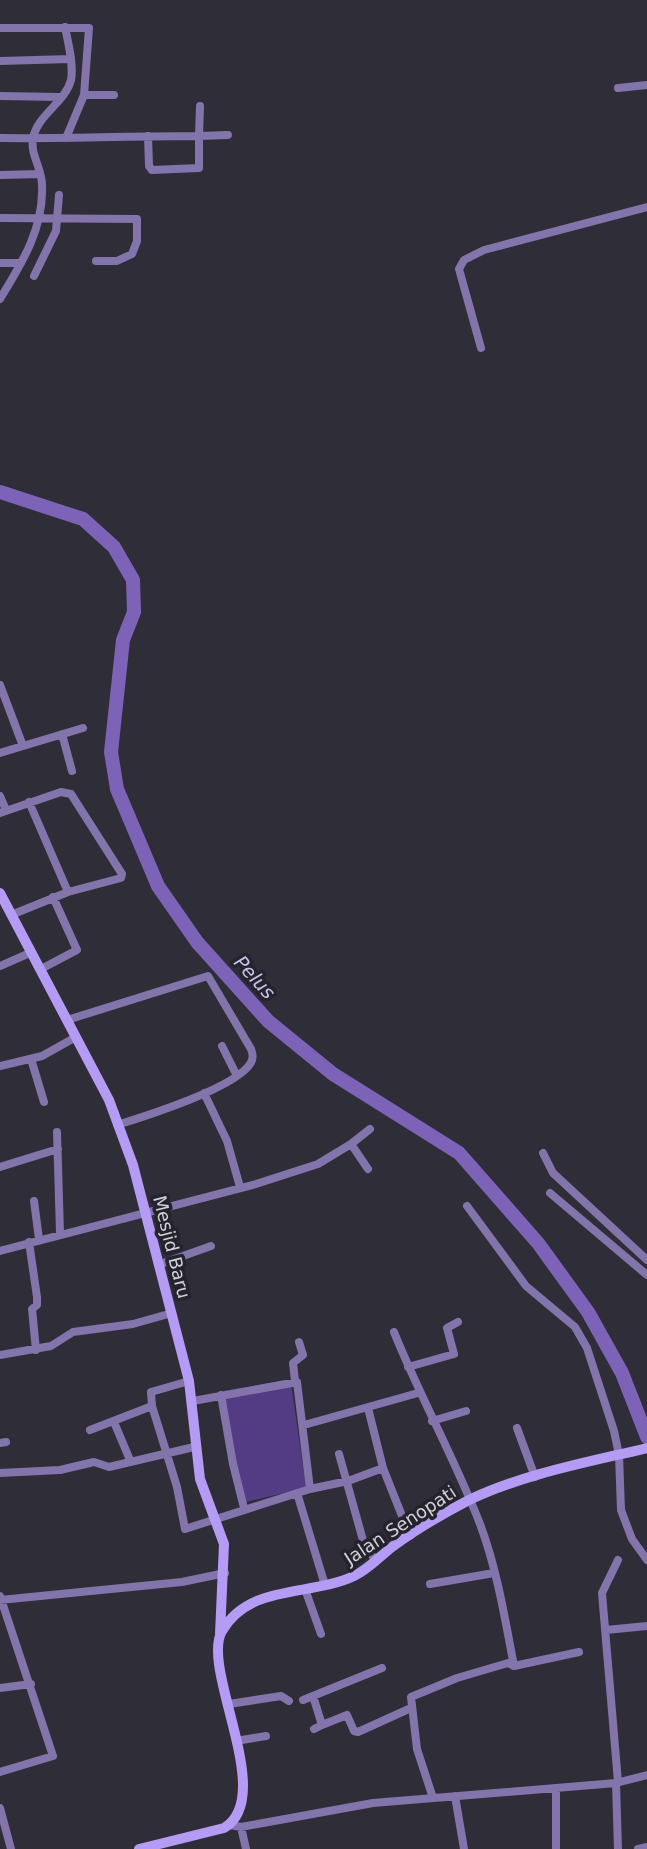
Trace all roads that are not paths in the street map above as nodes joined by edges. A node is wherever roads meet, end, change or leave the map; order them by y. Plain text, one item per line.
1 (0, 27) edge
2 (68, 27) junction
3 (70, 59) junction
4 (0, 61) edge
5 (647, 85) edge
6 (618, 88) dead end
7 (84, 95) junction
8 (0, 96) edge
9 (114, 96) dead end
10 (61, 97) junction
11 (200, 106) dead end
12 (199, 135) junction
13 (228, 135) dead end
14 (148, 136) junction
15 (0, 138) edge
16 (66, 138) junction
17 (36, 139) junction
18 (40, 174) junction
19 (0, 175) edge
20 (59, 195) dead end
21 (647, 207) edge
22 (0, 218) edge
23 (43, 219) junction
24 (57, 219) junction
25 (96, 261) dead end
26 (0, 263) edge
27 (22, 263) junction
28 (34, 276) dead end
29 (0, 299) edge
30 (481, 348) dead end
31 (0, 685) edge
32 (83, 728) dead end
33 (62, 734) junction
34 (23, 746) junction
35 (0, 753) edge
36 (72, 771) dead end
37 (0, 796) edge
38 (29, 802) junction
39 (3, 811) edge
40 (68, 892) junction
41 (0, 893) edge
42 (53, 897) junction
43 (11, 915) junction
44 (32, 952) junction
45 (1, 962) edge
46 (41, 969) junction
47 (67, 1020) junction
48 (76, 1037) junction
49 (222, 1046) dead end
50 (31, 1059) junction
51 (0, 1066) edge
52 (236, 1074) junction
53 (204, 1093) junction
54 (44, 1102) dead end
55 (117, 1125) junction
56 (370, 1129) dead end
57 (57, 1132) dead end
58 (351, 1144) junction
59 (58, 1149) junction
60 (543, 1153) dead end
61 (0, 1167) edge
62 (368, 1170) dead end
63 (240, 1187) junction
64 (550, 1193) dead end
65 (34, 1201) dead end
66 (467, 1206) dead end
67 (146, 1212) junction
68 (60, 1233) junction
69 (39, 1239) junction
70 (29, 1242) junction
71 (211, 1246) dead end
72 (0, 1251) edge
73 (647, 1260) edge
74 (158, 1265) junction
75 (647, 1275) edge
76 (172, 1313) junction
77 (458, 1322) dead end
78 (394, 1332) dead end
79 (299, 1342) dead end
80 (36, 1350) junction
81 (0, 1355) edge
82 (408, 1367) junction
83 (189, 1381) junction
84 (295, 1381) junction
85 (418, 1393) junction
86 (221, 1395) junction
87 (193, 1401) junction
88 (152, 1406) junction
89 (368, 1408) junction
90 (466, 1411) dead end
91 (432, 1421) junction
92 (114, 1422) junction
93 (304, 1425) junction
94 (517, 1429) dead end
95 (90, 1430) dead end
96 (194, 1447) junction
97 (647, 1448) edge
98 (165, 1453) junction
99 (339, 1454) dead end
100 (612, 1457) junction
101 (130, 1460) junction
102 (383, 1468) junction
103 (0, 1473) edge
104 (535, 1477) junction
105 (348, 1481) junction
106 (310, 1489) junction
107 (297, 1493) junction
108 (470, 1500) junction
109 (244, 1507) junction
110 (215, 1518) junction
111 (410, 1536) junction
112 (618, 1560) dead end
113 (647, 1560) edge
114 (376, 1561) junction
115 (225, 1573) junction
116 (494, 1573) junction
117 (430, 1584) dead end
118 (325, 1585) junction
119 (305, 1589) junction
120 (223, 1594) junction
121 (1, 1598) edge
122 (244, 1606) junction
123 (647, 1626) edge
124 (606, 1630) junction
125 (220, 1634) junction
126 (321, 1634) dead end
127 (579, 1652) dead end
128 (514, 1666) junction
129 (382, 1668) dead end
130 (30, 1684) junction
131 (0, 1688) edge
132 (313, 1696) junction
133 (303, 1700) dead end
134 (289, 1701) dead end
135 (229, 1704) junction
136 (411, 1708) junction
137 (266, 1736) dead end
138 (236, 1741) junction
139 (0, 1772) edge
140 (647, 1775) edge
141 (614, 1783) junction
142 (562, 1787) junction
143 (455, 1796) junction
144 (433, 1798) junction
145 (0, 1808) edge
146 (235, 1826) junction
147 (647, 1847) edge
148 (11, 1849) edge
149 (139, 1849) edge
150 (246, 1849) edge
151 (464, 1849) edge
152 (556, 1849) edge
153 (618, 1849) edge
154 (638, 1849) edge

1 - 2 street
2 - 3 street
2 - 7 street
3 - 4 street
3 - 10 street
5 - 6 street
7 - 9 street
7 - 16 street
8 - 10 street
10 - 17 street
11 - 12 street
12 - 13 street
12 - 14 street
12 - 14 street
14 - 16 street
15 - 17 street
16 - 17 street
17 - 18 street
18 - 19 street
18 - 23 street
20 - 24 street
21 - 30 street
22 - 23 street
23 - 24 street
23 - 27 street
24 - 25 street
24 - 28 street
26 - 27 street
27 - 29 street
31 - 34 street
32 - 33 street
33 - 34 street
33 - 36 street
34 - 35 street
37 - 39 street
38 - 39 street
38 - 40 street
38 - 40 street
40 - 42 street
41 - 43 street, Mesjid Baru
42 - 43 street
42 - 46 street
43 - 44 street, Mesjid Baru
44 - 45 street
44 - 46 street, Mesjid Baru
46 - 47 street, Mesjid Baru
47 - 48 street, Mesjid Baru
47 - 52 street
48 - 50 street
48 - 55 street, Mesjid Baru
49 - 52 street
50 - 51 street
50 - 54 street
52 - 53 street
53 - 55 street
53 - 63 street
55 - 67 street, Mesjid Baru
56 - 58 street
57 - 59 street
58 - 62 street
58 - 63 street
59 - 61 street
59 - 68 street
60 - 73 street
63 - 67 street
64 - 75 street
65 - 69 street
66 - 100 street
67 - 68 street
67 - 74 street, Mesjid Baru
68 - 69 street
69 - 70 street
70 - 72 street
70 - 80 street
71 - 74 street
74 - 76 street, Mesjid Baru
76 - 80 street
76 - 83 street, Mesjid Baru
77 - 82 street
78 - 82 street
79 - 84 street
80 - 81 street
82 - 85 street
83 - 87 street, Mesjid Baru
83 - 88 street
84 - 86 street
84 - 93 street
85 - 89 street
85 - 91 street
86 - 87 street
86 - 109 street
87 - 96 street, Mesjid Baru
88 - 92 street
88 - 98 street
89 - 93 street
89 - 102 street
90 - 91 street
91 - 108 street
92 - 95 street
92 - 101 street
93 - 106 street
94 - 104 street
96 - 98 street
96 - 110 street, Mesjid Baru
97 - 100 street, Jalan Senopati
98 - 101 street
98 - 110 street
99 - 105 street
100 - 104 street, Jalan Senopati
100 - 113 street
101 - 103 street
102 - 105 street
102 - 111 street
104 - 108 street, Jalan Senopati
105 - 106 street
105 - 114 street
106 - 107 street
107 - 109 street
107 - 118 street
108 - 111 street, Jalan Senopati
108 - 116 street
109 - 110 street
110 - 115 street, Mesjid Baru
111 - 114 street, Jalan Senopati
112 - 124 street
114 - 118 street, Jalan Senopati
115 - 120 street, Mesjid Baru
115 - 121 street
116 - 117 street
116 - 128 street
118 - 119 street, Jalan Senopati
119 - 122 street, Jalan Senopati
119 - 126 street
120 - 122 street
120 - 125 street, Mesjid Baru
121 - 130 street
122 - 125 street
123 - 124 street
124 - 141 street
125 - 135 street
127 - 128 street
128 - 136 street
129 - 132 street
130 - 131 street
130 - 139 street
132 - 133 street
132 - 136 street
134 - 135 street
135 - 138 street
136 - 144 street
137 - 138 street
138 - 146 street
140 - 141 street
141 - 142 street
141 - 153 street
142 - 143 street
142 - 152 street
143 - 144 street
143 - 151 street
144 - 146 street
145 - 148 street
146 - 149 street
146 - 150 street
147 - 154 street

